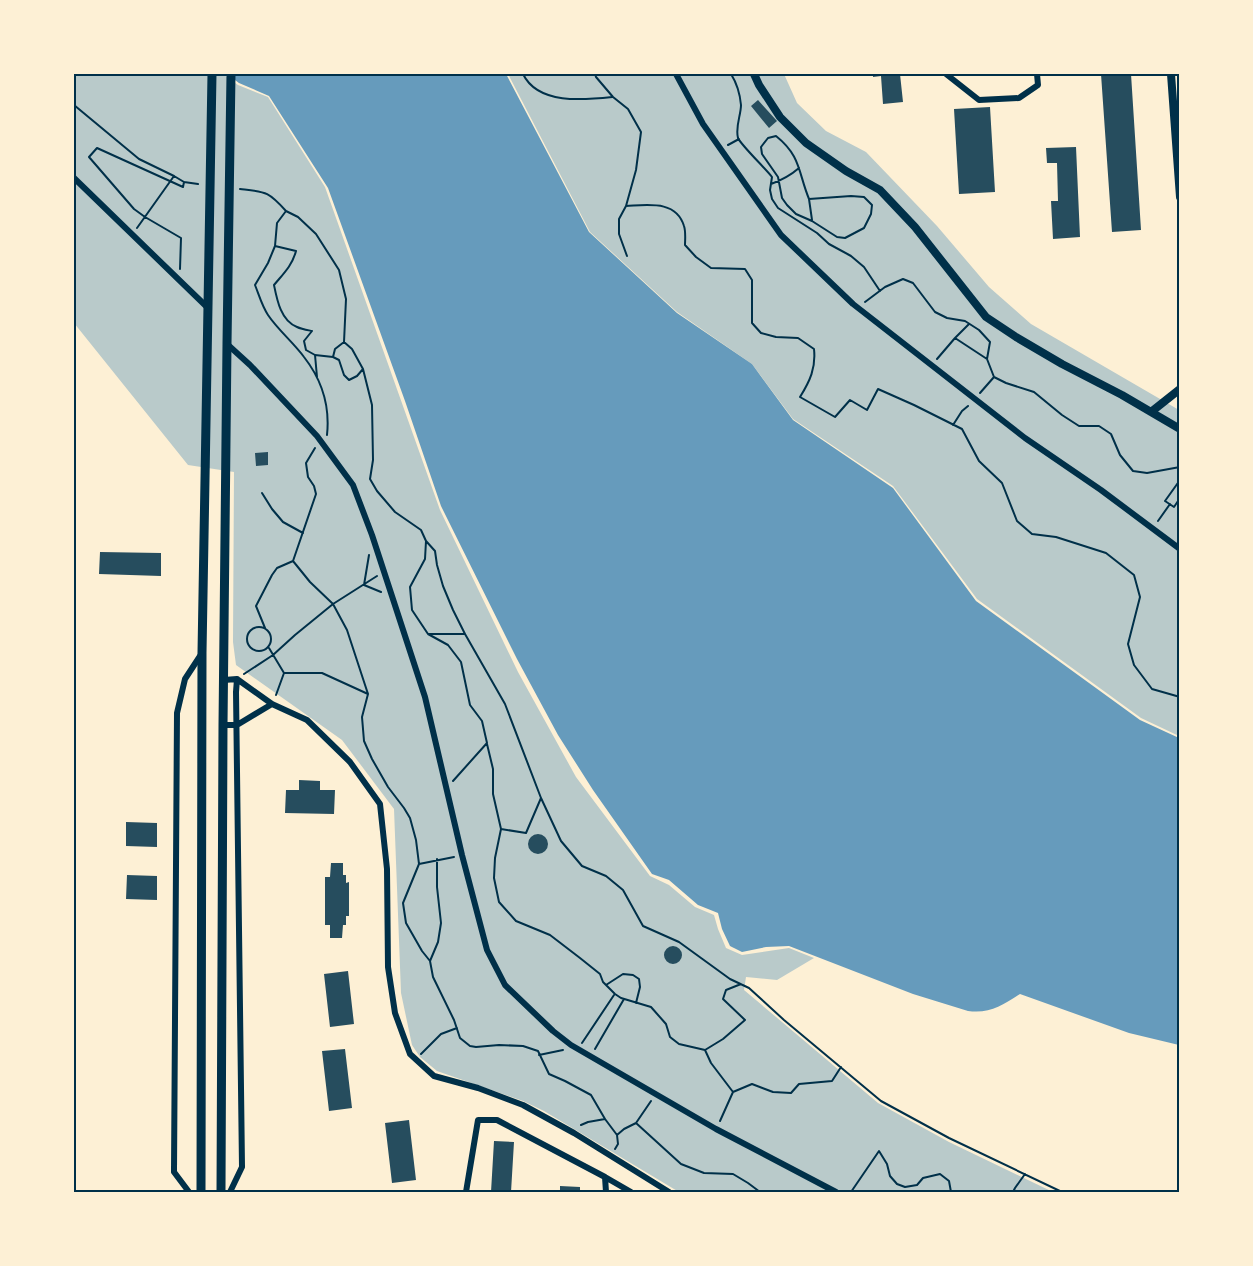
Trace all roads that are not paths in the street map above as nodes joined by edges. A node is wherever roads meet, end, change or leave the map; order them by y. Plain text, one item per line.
1 (212, 74) edge
2 (231, 74) edge
3 (676, 74) edge
4 (754, 74) edge
5 (946, 74) edge
6 (1037, 74) edge
7 (1171, 74) edge
8 (74, 178) edge
9 (1179, 197) edge
10 (208, 308) junction
11 (227, 344) junction
12 (1179, 389) edge
13 (1151, 412) junction
14 (1179, 429) edge
15 (1179, 549) edge
16 (202, 653) junction
17 (237, 679) junction
18 (224, 680) junction
19 (272, 704) junction
20 (223, 725) junction
21 (237, 725) junction
22 (605, 1177) junction
23 (189, 1192) edge
24 (201, 1192) edge
25 (221, 1192) edge
26 (230, 1192) edge
27 (466, 1192) edge
28 (606, 1192) edge
29 (631, 1192) edge
30 (669, 1192) edge
31 (836, 1192) edge

1 - 10 main road
2 - 11 main road
3 - 15 street
4 - 13 street
5 - 6 street
7 - 9 street
8 - 10 street
10 - 16 main road
11 - 18 main road
11 - 31 street
12 - 13 street
13 - 14 street
16 - 23 street
16 - 24 main road
17 - 18 street
17 - 19 street
17 - 21 street
18 - 20 main road
19 - 21 street
19 - 30 street
20 - 21 street
20 - 25 main road
21 - 26 street
22 - 27 street
22 - 28 street
22 - 29 street

